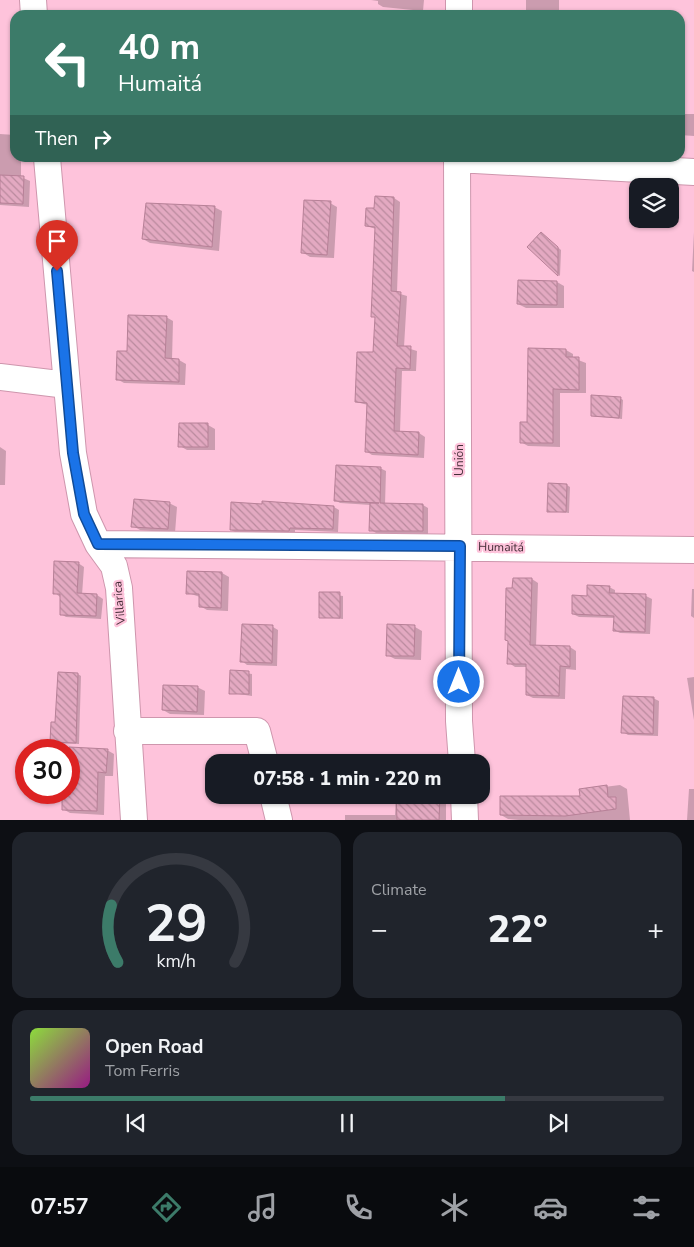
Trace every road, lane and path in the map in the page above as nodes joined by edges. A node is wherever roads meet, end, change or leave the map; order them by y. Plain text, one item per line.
1 (47, 162) edge
2 (457, 162) edge
3 (525, 162) edge
4 (694, 172) edge
5 (0, 377) edge
6 (67, 385) junction
7 (98, 544) junction
8 (460, 546) junction
9 (694, 550) edge
10 (127, 731) junction
11 (263, 754) edge
12 (461, 754) edge
13 (275, 804) edge
14 (464, 804) edge
15 (134, 820) edge
16 (279, 820) edge
17 (465, 820) edge

1 - 6 street, Villarica
2 - 8 street, Unión
3 - 4 street
5 - 6 street
6 - 7 street, Villarica
7 - 8 street, Humaitá
7 - 10 street, Villarica
8 - 9 street, Humaitá
8 - 12 street, Unión
10 - 11 street
10 - 15 street, Villarica
13 - 16 street
14 - 17 street

